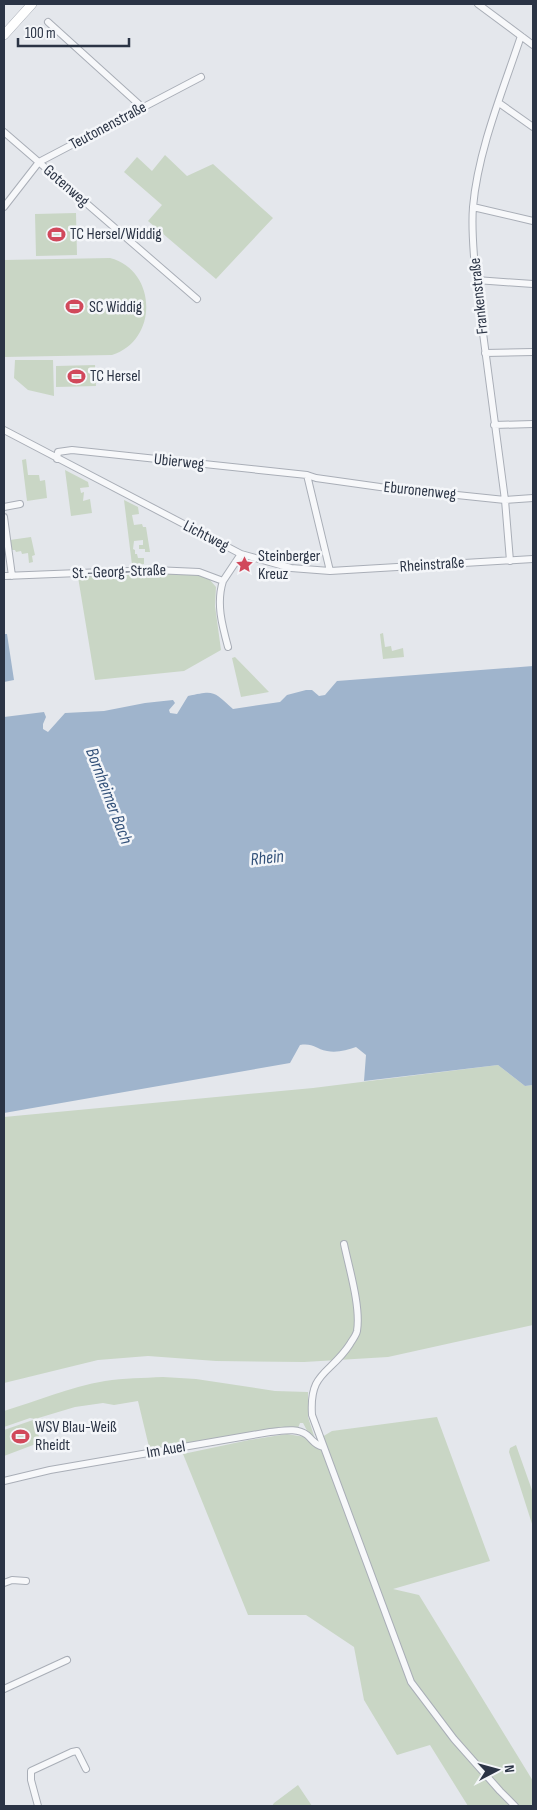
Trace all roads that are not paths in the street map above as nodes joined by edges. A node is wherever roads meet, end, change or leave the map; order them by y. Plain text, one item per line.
1 (32, 4) edge
2 (478, 4) edge
3 (48, 22) dead end
4 (4, 35) edge
5 (521, 36) junction
6 (533, 45) edge
7 (201, 77) dead end
8 (499, 103) junction
9 (143, 108) junction
10 (533, 127) edge
11 (4, 132) edge
12 (39, 162) junction
13 (4, 207) edge
14 (474, 207) junction
15 (533, 221) edge
16 (476, 280) junction
17 (533, 284) edge
18 (197, 300) dead end
19 (533, 352) edge
20 (486, 354) junction
21 (533, 424) edge
22 (494, 425) junction
23 (4, 430) edge
24 (57, 459) junction
25 (307, 475) junction
26 (533, 498) edge
27 (505, 500) junction
28 (20, 504) dead end
29 (4, 507) edge
30 (4, 517) edge
31 (241, 554) junction
32 (533, 559) edge
33 (510, 560) junction
34 (330, 571) junction
35 (4, 576) edge
36 (12, 576) junction
37 (224, 581) junction
38 (228, 647) dead end
39 (344, 1244) dead end
40 (323, 1447) junction
41 (4, 1481) edge
42 (26, 1581) dead end
43 (4, 1584) edge
44 (67, 1660) dead end
45 (4, 1689) edge
46 (86, 1769) dead end
47 (38, 1806) edge
48 (516, 1806) edge

1 - 4 main road
2 - 5 street
3 - 9 street
5 - 6 street
5 - 8 street, Frankenstraße
7 - 9 street, Teutonenstraße
8 - 10 street
8 - 14 street, Frankenstraße
9 - 12 street, Teutonenstraße
11 - 12 street, Gotenweg
12 - 13 street, Teutonenstraße
12 - 18 street, Gotenweg
14 - 15 street
14 - 16 street, Frankenstraße
16 - 17 street
16 - 20 street, Frankenstraße
19 - 20 street
20 - 22 street, Frankenstraße
21 - 22 street
22 - 27 street, Frankenstraße
23 - 24 street, Lichtweg
24 - 25 street, Ubierweg
24 - 31 street, Lichtweg
25 - 27 street, Eburonenweg
25 - 34 street
26 - 27 street, Eburonenweg
27 - 33 street, Frankenstraße
28 - 29 street
30 - 36 street
31 - 34 street, Lichtweg
31 - 37 street
32 - 33 street, Rheinstraße
33 - 34 street, Rheinstraße
35 - 36 street, St.-Georg-Straße
36 - 37 street, St.-Georg-Straße
37 - 38 street
39 - 40 street
40 - 41 street, Im Auel
40 - 48 street
42 - 43 street
44 - 45 street
46 - 47 street

